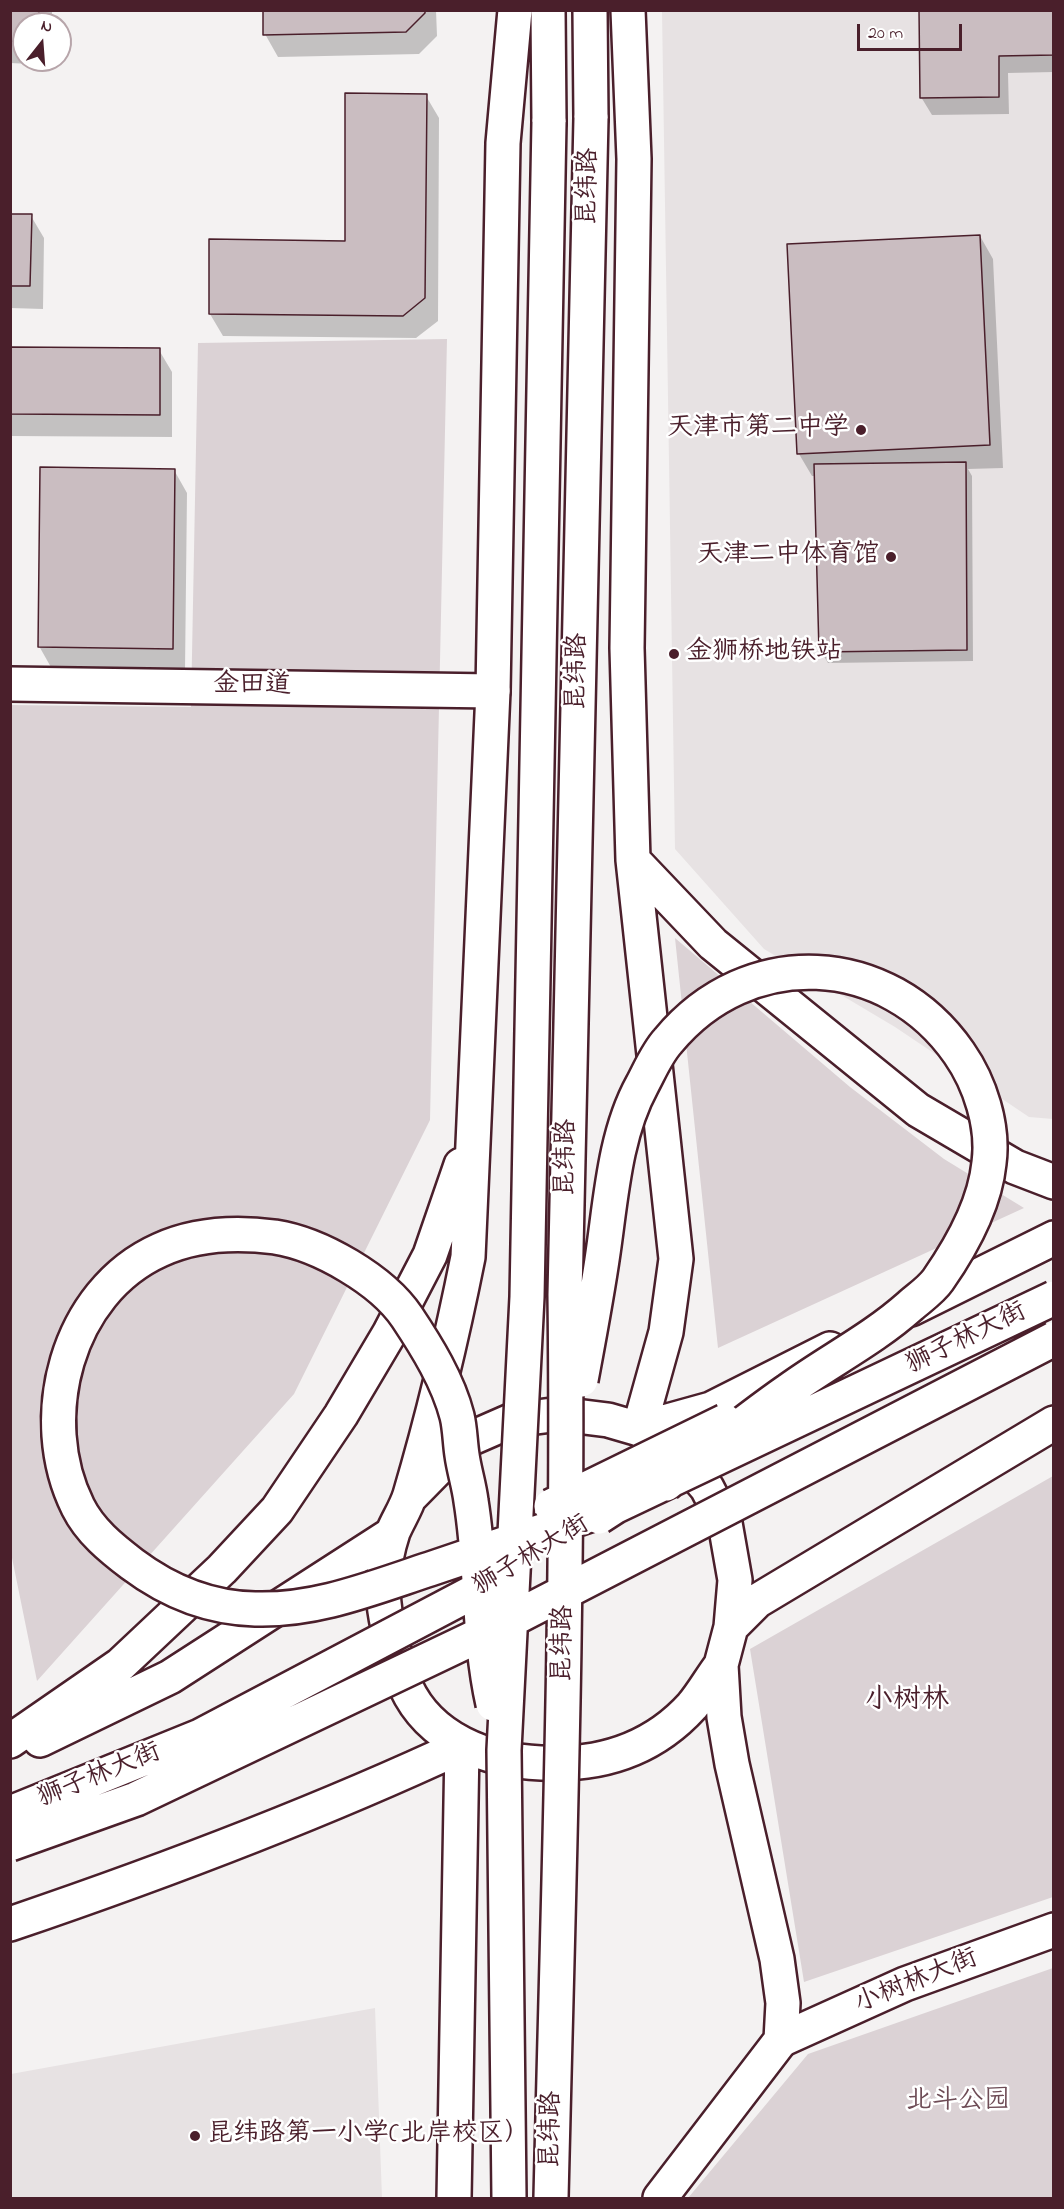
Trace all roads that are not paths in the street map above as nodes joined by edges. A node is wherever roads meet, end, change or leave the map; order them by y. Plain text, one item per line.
1 (515, 10) edge
2 (548, 10) edge
3 (590, 10) edge
4 (628, 10) edge
5 (10, 684) edge
6 (493, 691) junction
7 (633, 860) junction
8 (472, 1132) junction
9 (1053, 1182) edge
10 (1053, 1238) edge
11 (1053, 1298) edge
12 (1053, 1339) edge
13 (789, 1390) junction
14 (1053, 1423) edge
15 (639, 1430) junction
16 (567, 1449) junction
17 (666, 1484) junction
18 (409, 1497) junction
19 (616, 1506) junction
20 (392, 1534) junction
21 (408, 1576) junction
22 (731, 1626) junction
23 (721, 1665) junction
24 (10, 1741) edge
25 (462, 1746) junction
26 (504, 1750) junction
27 (10, 1754) edge
28 (10, 1813) edge
29 (10, 1844) edge
30 (10, 1924) edge
31 (1053, 1930) edge
32 (781, 2040) junction
33 (454, 2199) edge
34 (509, 2199) edge
35 (551, 2199) edge
36 (660, 2199) edge

1 - 6 main road
2 - 26 main road, 昆纬路, bridge
3 - 16 main road, 昆纬路, bridge
4 - 7 main road
5 - 6 main road, 金田道
6 - 8 main road
7 - 9 main road
7 - 15 main road
8 - 18 main road
8 - 24 main road
10 - 15 main road
11 - 17 main road, 狮子林大街, bridge
12 - 29 main road, 狮子林大街, bridge
13 - 16 main road, bridge
13 - 17 main road, bridge
13 - 21 main road, bridge
14 - 22 main road
15 - 18 main road
15 - 22 main road
16 - 35 main road, 昆纬路, bridge
17 - 19 main road, 狮子林大街, bridge
18 - 20 main road
19 - 21 main road, bridge
19 - 28 main road, 狮子林大街, bridge
20 - 25 main road
20 - 27 main road
21 - 26 main road, bridge
22 - 23 main road
23 - 25 main road
23 - 32 main road
25 - 30 main road
25 - 33 main road
26 - 34 main road, 昆纬路, bridge
31 - 32 main road, 小树林大街
32 - 36 main road

